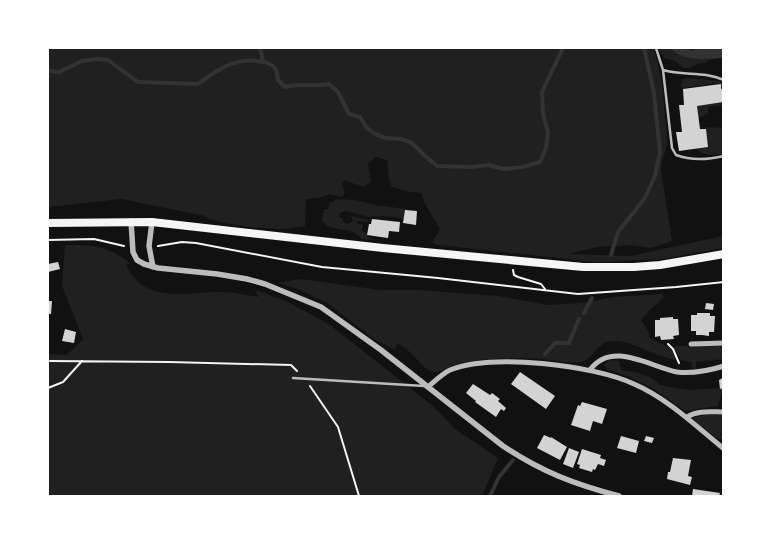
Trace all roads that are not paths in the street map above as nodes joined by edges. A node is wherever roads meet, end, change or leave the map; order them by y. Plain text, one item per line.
1 (656, 48) edge
2 (663, 70) junction
3 (724, 80) edge
4 (724, 156) edge
5 (131, 221) junction
6 (152, 222) junction
7 (48, 223) edge
8 (724, 254) edge
9 (153, 267) junction
10 (691, 344) dead end
11 (724, 344) edge
12 (724, 366) edge
13 (590, 370) junction
14 (294, 378) dead end
15 (428, 386) junction
16 (724, 412) edge
17 (686, 417) junction
18 (721, 444) edge
19 (724, 449) edge
20 (619, 496) edge

1 - 2 lane
2 - 3 lane
2 - 4 lane
5 - 6 main road
5 - 7 main road
5 - 9 street
6 - 8 main road
6 - 9 street
9 - 15 street
10 - 11 street
12 - 13 street
13 - 15 street
13 - 17 street
14 - 15 lane
15 - 20 street
16 - 17 street
17 - 18 street
18 - 19 street

